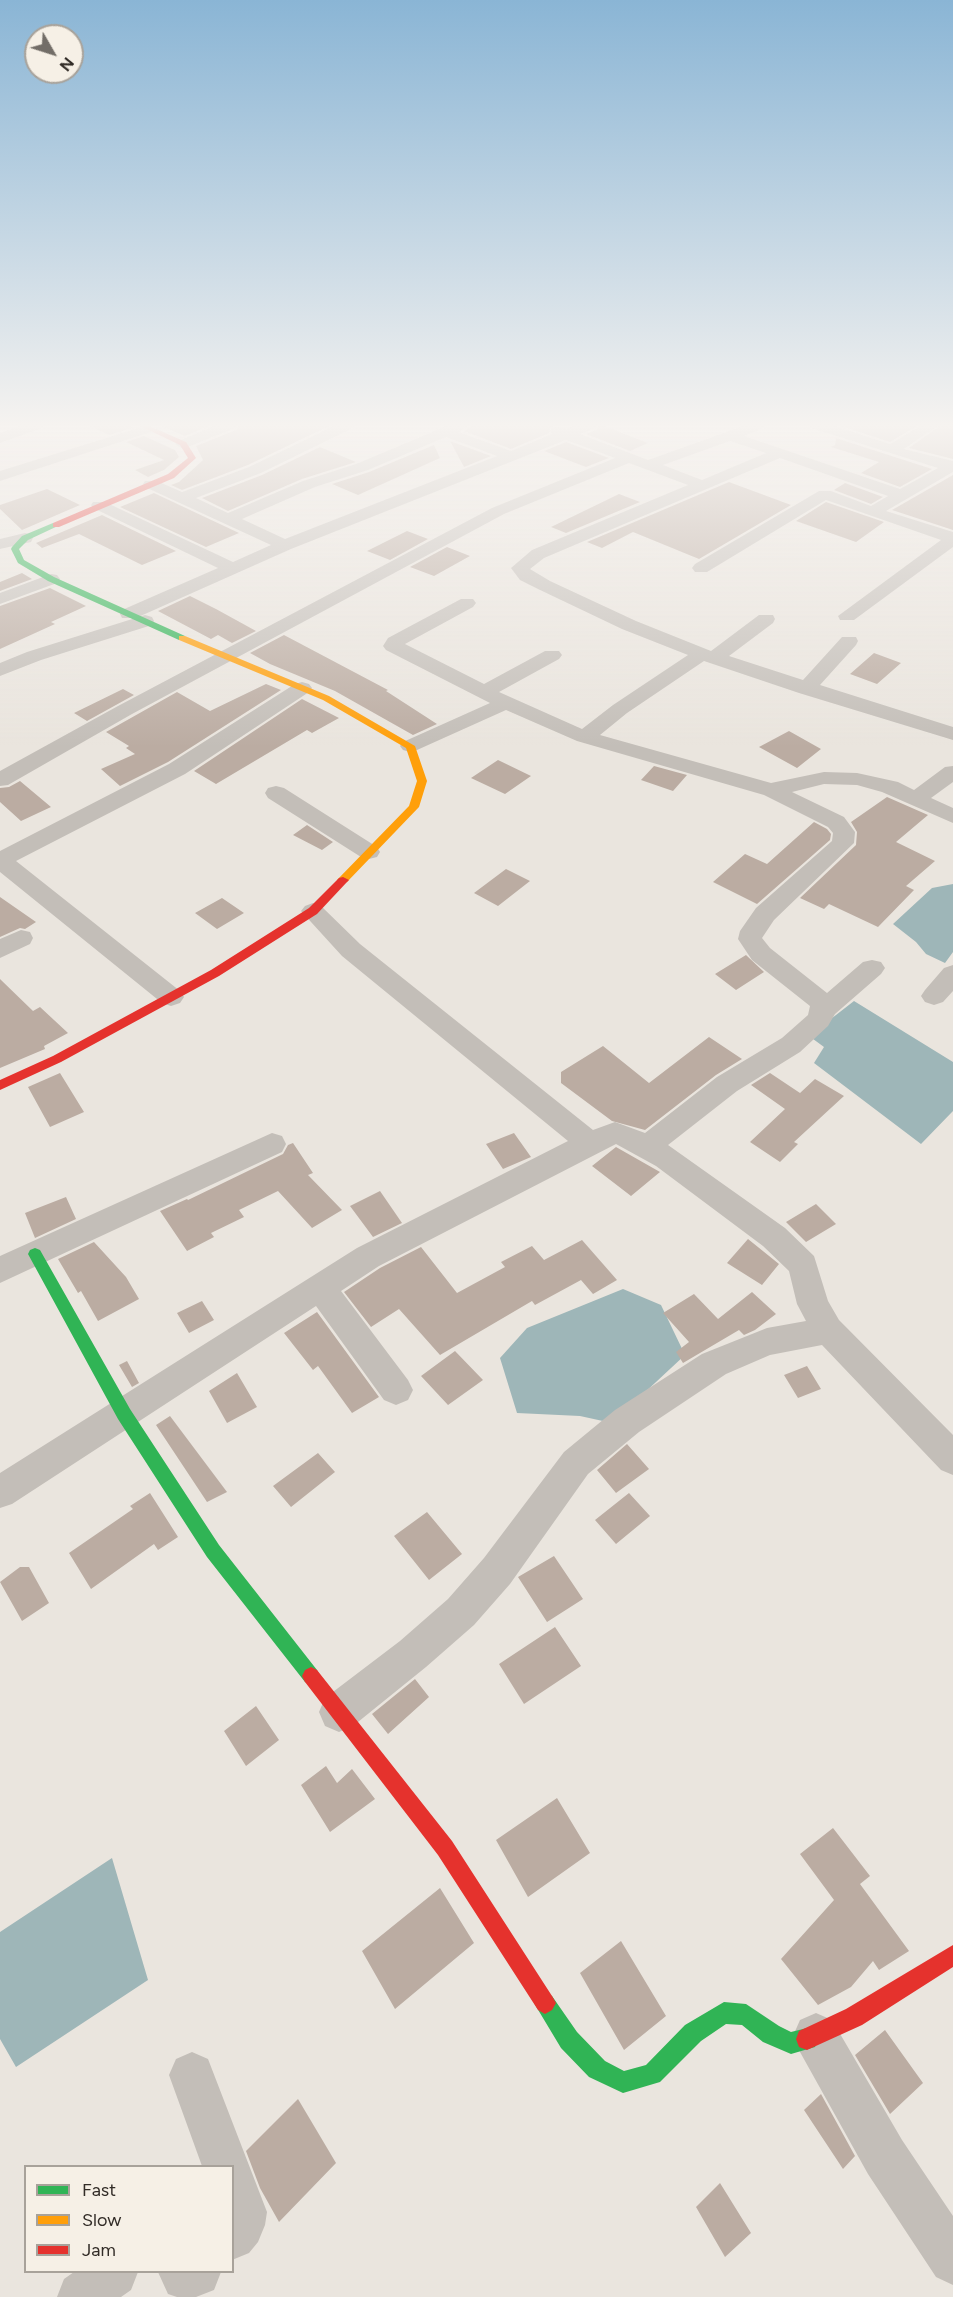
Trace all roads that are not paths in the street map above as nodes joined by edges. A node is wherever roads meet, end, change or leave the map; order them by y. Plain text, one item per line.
1 (28, 532) edge
2 (156, 532) edge
3 (257, 532) edge
4 (318, 532) edge
5 (458, 532) edge
6 (590, 532) edge
7 (761, 532) edge
8 (934, 532) edge
9 (953, 539) edge
10 (8, 540) edge
11 (285, 545) junction
12 (232, 568) junction
13 (701, 568) dead end
14 (51, 579) junction
15 (0, 598) edge
16 (467, 603) dead end
17 (848, 616) dead end
18 (137, 617) junction
19 (766, 620) dead end
20 (849, 641) dead end
21 (552, 655) dead end
22 (227, 656) junction
23 (708, 656) junction
24 (0, 670) edge
25 (302, 688) junction
26 (806, 689) junction
27 (484, 692) junction
28 (506, 703) junction
29 (953, 734) edge
30 (584, 737) junction
31 (410, 746) junction
32 (953, 772) edge
33 (0, 780) edge
34 (771, 790) junction
35 (276, 793) dead end
36 (915, 799) junction
37 (953, 816) edge
38 (369, 852) junction
39 (313, 911) junction
40 (872, 968) dead end
41 (953, 974) edge
42 (934, 996) dead end
43 (171, 997) junction
44 (824, 1009) junction
45 (0, 1085) edge
46 (590, 1143) junction
47 (272, 1144) dead end
48 (646, 1147) junction
49 (35, 1254) junction
50 (0, 1270) edge
51 (320, 1287) junction
52 (828, 1330) junction
53 (396, 1390) dead end
54 (124, 1414) junction
55 (953, 1459) edge
56 (0, 1492) edge
57 (339, 1712) junction
58 (953, 1955) edge
59 (816, 2036) junction
60 (192, 2075) dead end
61 (226, 2165) edge
62 (234, 2189) edge
63 (234, 2234) edge
64 (953, 2260) edge
65 (111, 2273) edge
66 (82, 2297) edge

1 - 10 street
2 - 12 street
3 - 11 street
4 - 11 street
5 - 22 street
6 - 23 street
7 - 13 street
8 - 9 street
9 - 17 street
10 - 14 street
11 - 12 street
12 - 18 street
14 - 15 street
14 - 18 street
16 - 27 street
18 - 22 street
18 - 24 street
19 - 23 street
20 - 26 street
21 - 27 street
22 - 25 street
22 - 33 street
23 - 26 street
23 - 30 street
25 - 31 street
25 - 43 street
26 - 29 street
27 - 28 street
28 - 30 street
28 - 31 street
30 - 34 street
31 - 38 street
32 - 36 street
34 - 36 street
34 - 44 street
35 - 38 street
36 - 37 street
38 - 39 street
39 - 43 street
39 - 46 street
40 - 44 street
41 - 42 street
43 - 45 street
44 - 48 street
46 - 48 street
46 - 51 street
47 - 49 street
48 - 52 street
49 - 50 street
49 - 54 street
51 - 53 street
51 - 54 street
52 - 55 street
52 - 57 street
54 - 56 street
54 - 57 street
57 - 59 street
58 - 59 street
59 - 64 street
60 - 61 street
62 - 63 street
65 - 66 street

